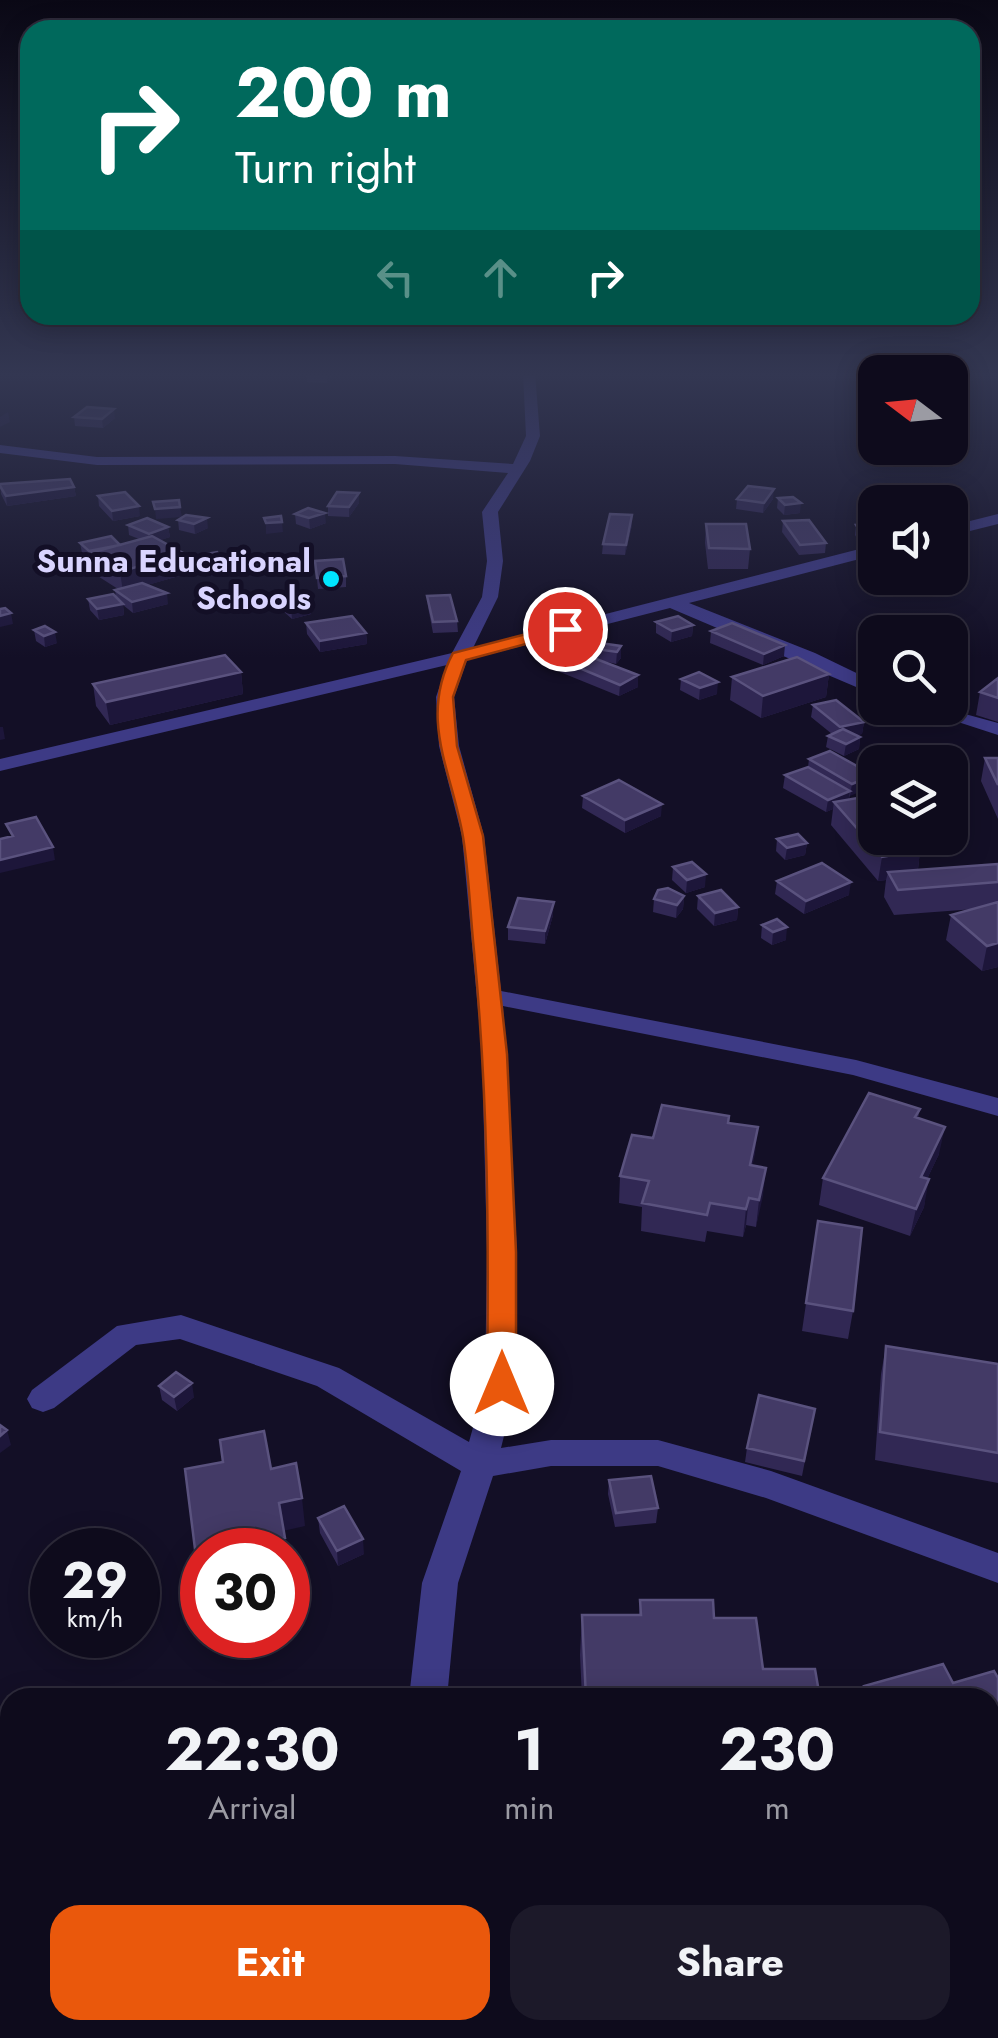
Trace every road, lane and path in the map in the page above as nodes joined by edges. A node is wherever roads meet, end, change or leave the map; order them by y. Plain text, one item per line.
1 (505, 468) edge
2 (517, 469) joint
3 (998, 519) edge
4 (968, 526) edge
5 (858, 554) edge
6 (671, 602) junction
7 (459, 656) junction
8 (858, 681) edge
9 (968, 720) edge
10 (998, 729) edge
11 (0, 764) edge
12 (489, 996) junction
13 (998, 1107) edge
14 (42, 1398) dead end
15 (480, 1465) junction
16 (998, 1568) edge
17 (429, 1688) edge

1 - 2 street
2 - 7 street
3 - 4 street
5 - 6 street
6 - 7 street
6 - 8 street
7 - 11 street
7 - 12 street
9 - 10 street
12 - 13 street
12 - 15 street
14 - 15 street
15 - 16 street
15 - 17 street

